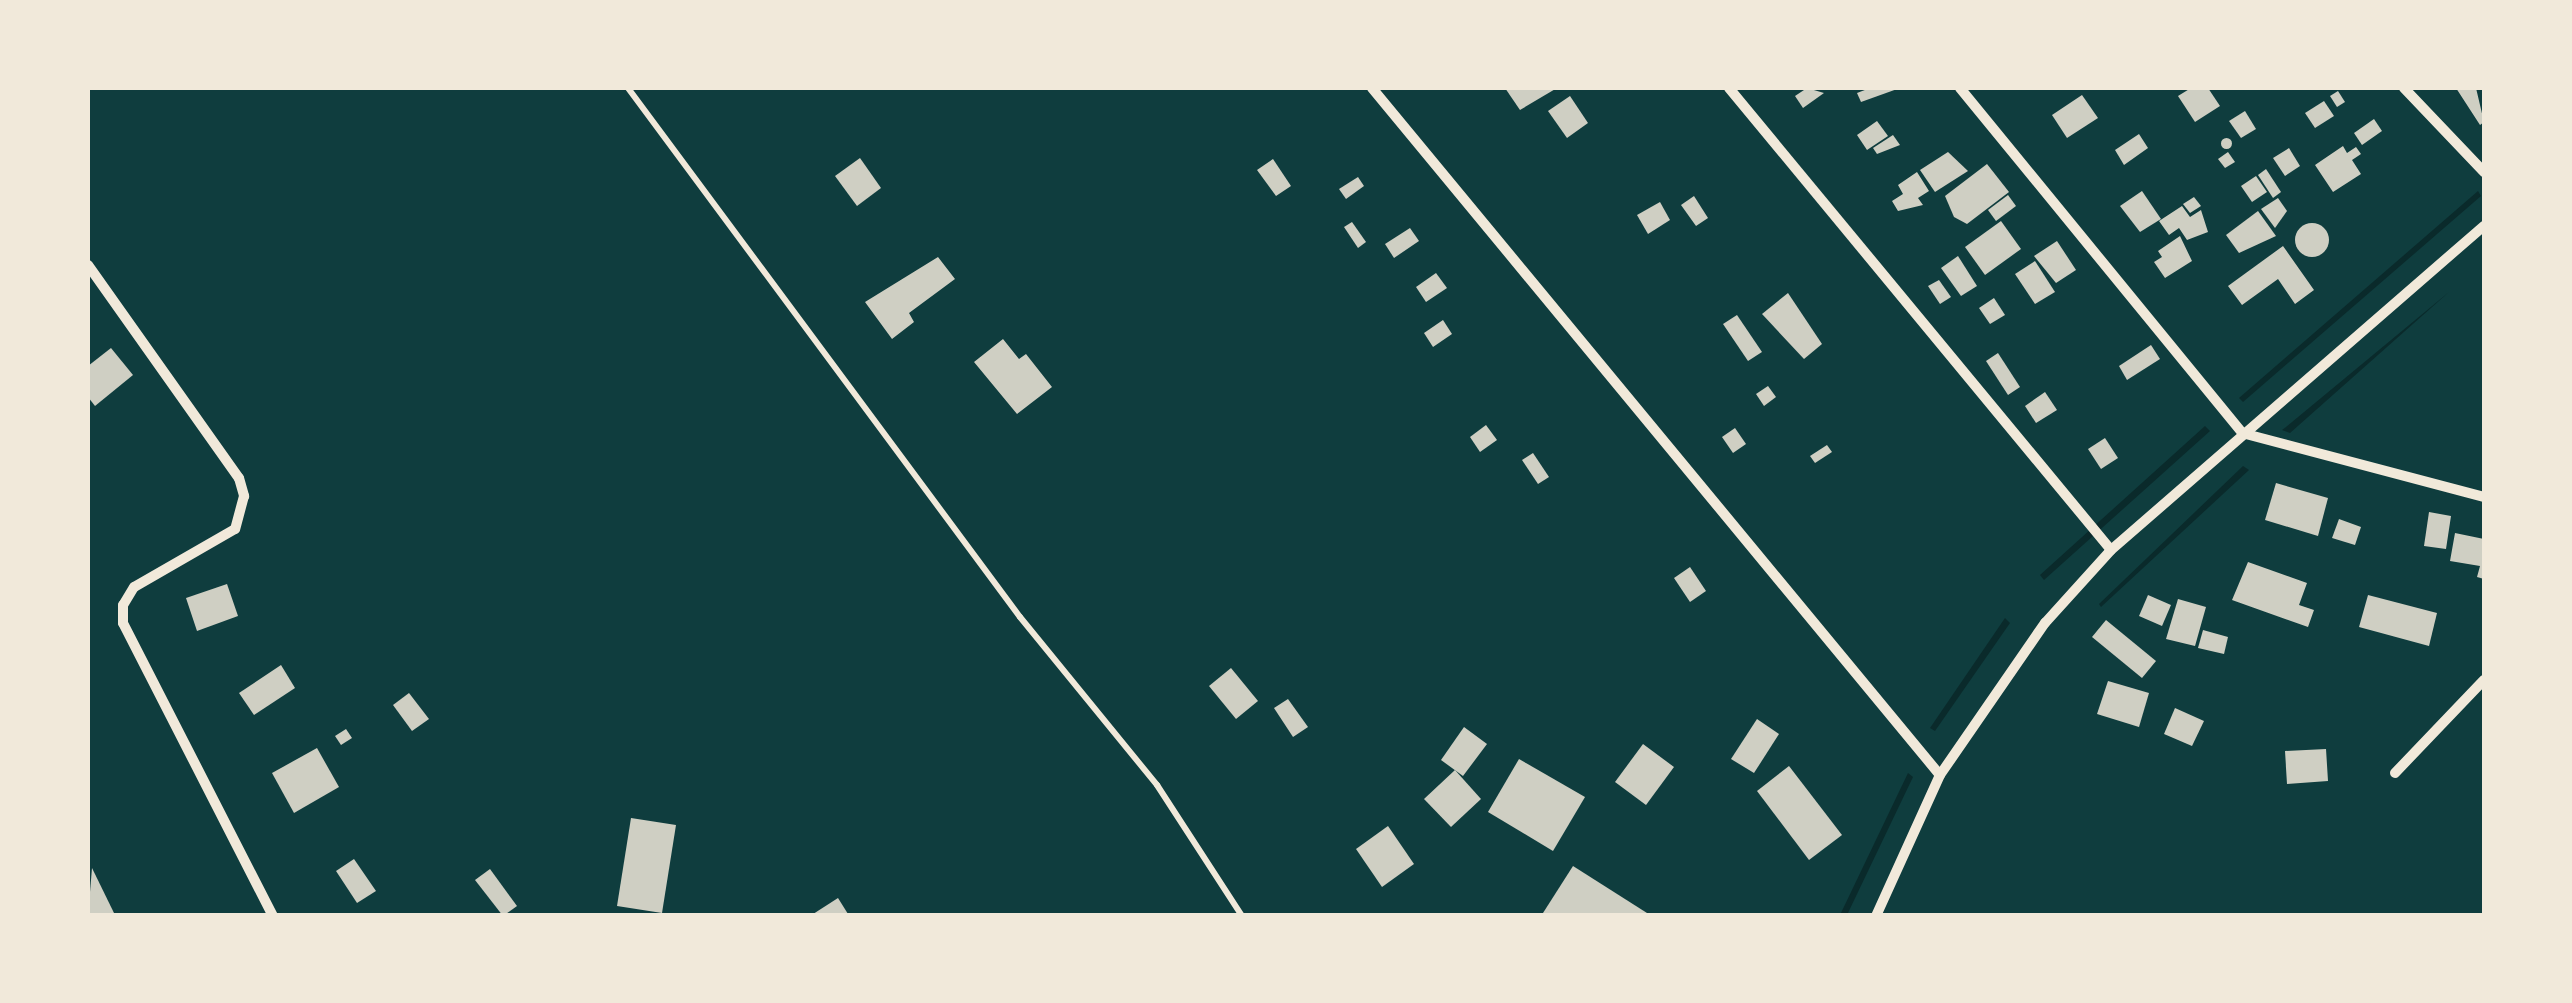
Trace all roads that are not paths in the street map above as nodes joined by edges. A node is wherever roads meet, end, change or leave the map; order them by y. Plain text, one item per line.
1 (628, 88) edge
2 (1372, 88) edge
3 (1729, 88) edge
4 (1960, 88) edge
5 (2404, 88) edge
6 (2484, 172) edge
7 (2484, 226) edge
8 (88, 266) edge
9 (2242, 434) junction
10 (2484, 497) edge
11 (2111, 550) junction
12 (2484, 680) edge
13 (2395, 772) dead end
14 (1940, 775) junction
15 (272, 916) edge
16 (1242, 916) edge
17 (1876, 916) edge

1 - 16 lane
2 - 14 street
3 - 11 street
4 - 9 street
5 - 6 street
7 - 9 street
8 - 15 street
9 - 10 street
9 - 11 street
11 - 14 street
12 - 13 street
14 - 17 street

